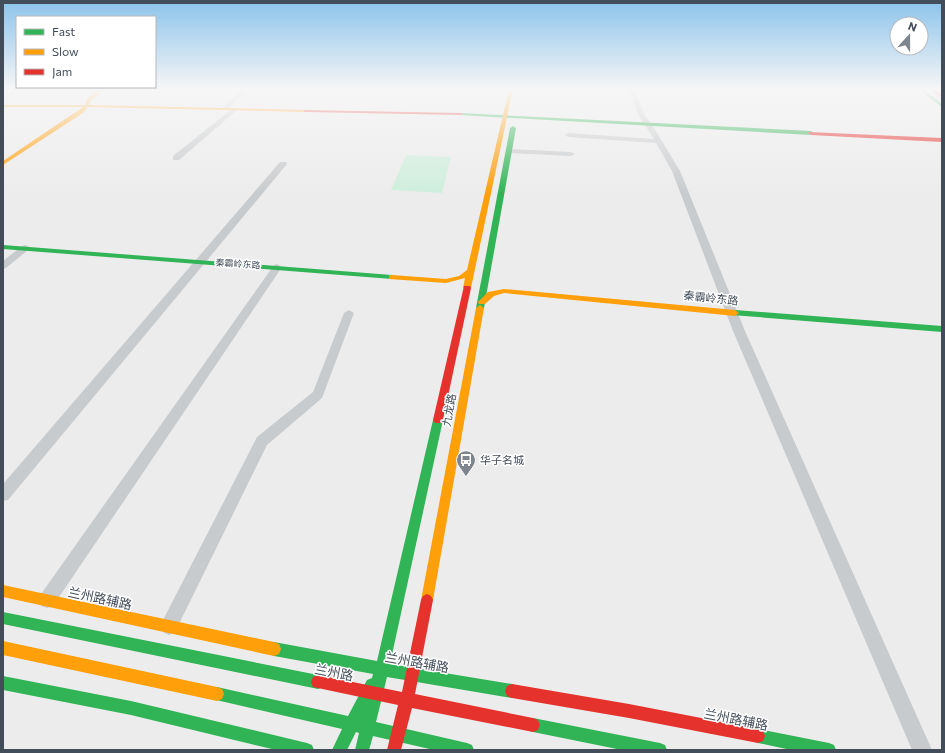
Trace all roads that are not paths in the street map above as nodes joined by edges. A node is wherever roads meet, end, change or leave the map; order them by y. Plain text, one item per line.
1 (62, 124) edge
2 (213, 124) edge
3 (503, 124) edge
4 (514, 124) edge
5 (647, 124) edge
6 (681, 124) edge
7 (709, 124) edge
8 (942, 132) edge
9 (568, 135) dead end
10 (942, 140) edge
11 (658, 141) junction
12 (509, 151) junction
13 (571, 154) dead end
14 (176, 158) dead end
15 (3, 161) edge
16 (284, 164) dead end
17 (3, 248) edge
18 (24, 249) junction
19 (200, 262) junction
20 (3, 266) edge
21 (276, 268) junction
22 (470, 271) junction
23 (487, 273) junction
24 (464, 298) junction
25 (482, 302) junction
26 (730, 310) junction
27 (348, 313) dead end
28 (942, 323) edge
29 (942, 329) edge
30 (3, 495) edge
31 (3, 591) edge
32 (47, 600) junction
33 (3, 618) edge
34 (170, 626) junction
35 (3, 648) edge
36 (382, 669) junction
37 (412, 675) junction
38 (3, 682) edge
39 (372, 693) junction
40 (412, 704) junction
41 (351, 724) junction
42 (368, 728) junction
43 (398, 734) junction
44 (414, 735) junction
45 (307, 750) edge
46 (339, 750) edge
47 (362, 750) edge
48 (394, 750) edge
49 (413, 750) edge
50 (467, 750) edge
51 (660, 750) edge
52 (829, 750) edge
53 (922, 750) edge

1 - 15 main road
2 - 14 street
3 - 22 main road, 九龙路
4 - 12 main road, 九龙路
5 - 11 street
6 - 10 main road
7 - 8 main road
9 - 11 street
11 - 26 street
12 - 13 street
12 - 23 main road, 九龙路
16 - 19 street
17 - 18 main road, 秦霸岭东路
18 - 19 main road, 秦霸岭东路
18 - 20 street
19 - 21 main road, 秦霸岭东路
19 - 30 street
21 - 22 main road, 秦霸岭东路
21 - 24 main road, 秦霸岭东路
21 - 32 street
22 - 24 main road, 九龙路
23 - 25 main road, 九龙路
23 - 26 main road, 秦霸岭东路
24 - 36 main road, 九龙路
25 - 26 main road, 秦霸岭东路
25 - 37 main road, 九龙路
26 - 28 main road, 秦霸岭东路
26 - 29 main road, 秦霸岭东路
26 - 53 street
27 - 34 street
31 - 32 main road, 兰州路辅路
32 - 34 main road, 兰州路辅路
33 - 39 main road, 兰州路
34 - 36 main road, 兰州路辅路
35 - 41 main road
36 - 37 main road, 兰州路辅路
36 - 39 main road, 九龙路
37 - 40 main road, 九龙路
37 - 52 main road, 兰州路辅路
38 - 45 main road
39 - 40 main road, 兰州路
39 - 41 main road
39 - 42 main road, 九龙路
40 - 43 main road
40 - 51 main road, 兰州路
41 - 42 main road
41 - 46 main road
42 - 43 main road
42 - 47 main road, 九龙路
43 - 44 main road
43 - 48 main road
44 - 49 main road
44 - 50 main road

